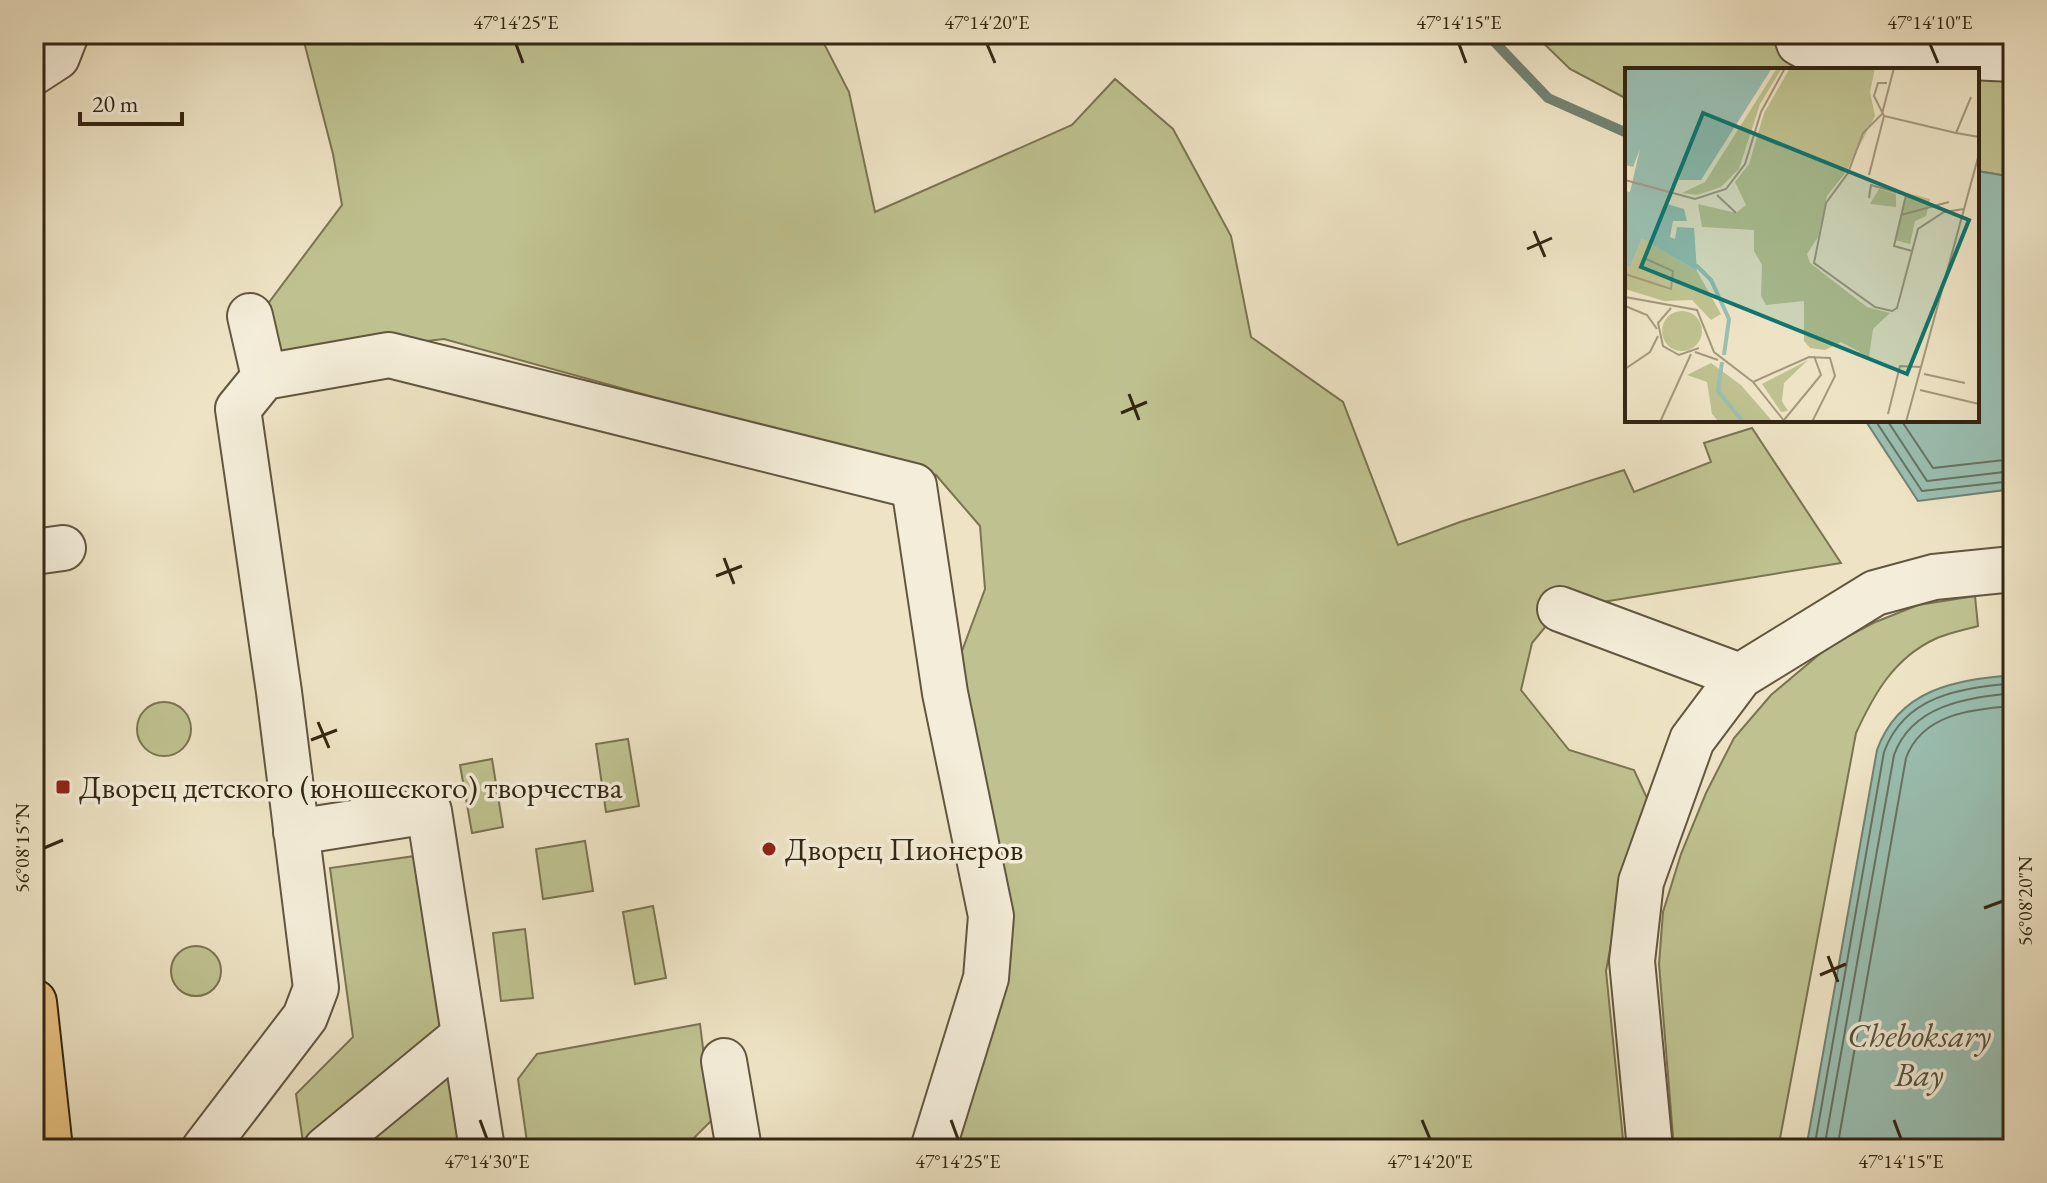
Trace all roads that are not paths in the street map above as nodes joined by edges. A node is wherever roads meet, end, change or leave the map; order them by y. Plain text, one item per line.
1 (66, 34) edge
2 (1796, 34) edge
3 (2013, 59) edge
4 (34, 72) edge
5 (250, 316) dead end
6 (264, 377) junction
7 (2013, 569) edge
8 (1560, 609) dead end
9 (1740, 676) junction
10 (296, 832) junction
11 (34, 1002) edge
12 (463, 1036) junction
13 (724, 1061) dead end
14 (50, 1149) edge
15 (204, 1149) edge
16 (326, 1149) edge
17 (482, 1149) edge
18 (739, 1149) edge
19 (933, 1149) edge
20 (1650, 1149) edge

1 - 4 street
2 - 3 street
5 - 6 street
6 - 10 street
6 - 19 street
7 - 9 street
8 - 9 street
9 - 20 street
10 - 12 street
10 - 15 street
11 - 14 main road
12 - 16 street
12 - 17 street
13 - 18 street

